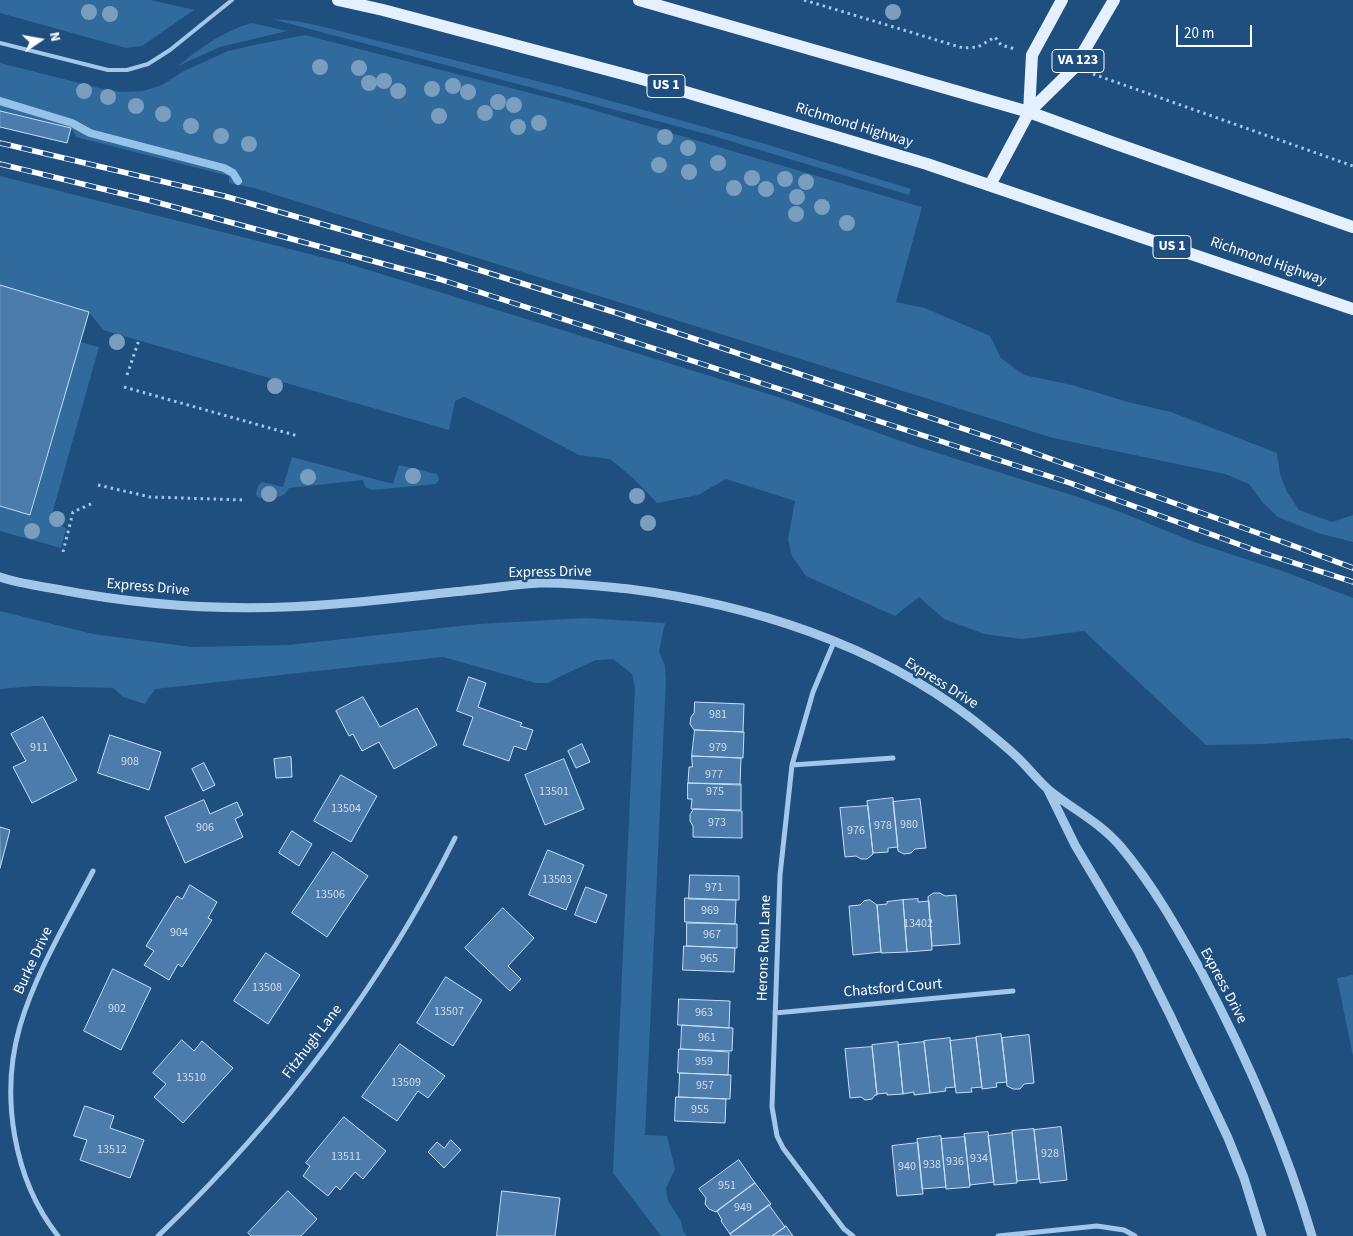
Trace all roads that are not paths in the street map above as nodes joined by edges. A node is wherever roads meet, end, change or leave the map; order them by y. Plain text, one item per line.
1 (232, 0) edge
2 (338, 0) edge
3 (640, 0) edge
4 (1062, 0) edge
5 (1114, 0) edge
6 (0, 43) edge
7 (1029, 112) junction
8 (990, 185) junction
9 (1353, 227) edge
10 (1353, 309) edge
11 (0, 577) edge
12 (834, 642) junction
13 (893, 758) dead end
14 (792, 765) junction
15 (1048, 789) junction
16 (455, 838) dead end
17 (94, 871) dead end
18 (1013, 991) dead end
19 (775, 1013) junction
20 (58, 1236) edge
21 (158, 1236) edge
22 (853, 1236) edge
23 (998, 1236) edge
24 (1136, 1236) edge
25 (1262, 1236) edge
26 (1312, 1236) edge

1 - 6 lane
2 - 8 main road, Richmond Highway / US 1
3 - 7 main road
4 - 7 main road, VA 123
5 - 7 main road, VA 123
7 - 8 main road, VA 123
7 - 9 main road
8 - 10 main road, Richmond Highway / US 1
11 - 12 street, Express Drive
12 - 14 street, Herons Run Lane
12 - 15 street, Express Drive
13 - 14 street
14 - 19 street, Herons Run Lane
15 - 25 street, Express Drive
15 - 26 street, Express Drive
16 - 21 street, Fitzhugh Lane
17 - 20 street, Burke Drive
18 - 19 street, Chatsford Court
19 - 22 street, Herons Run Lane
23 - 24 street

